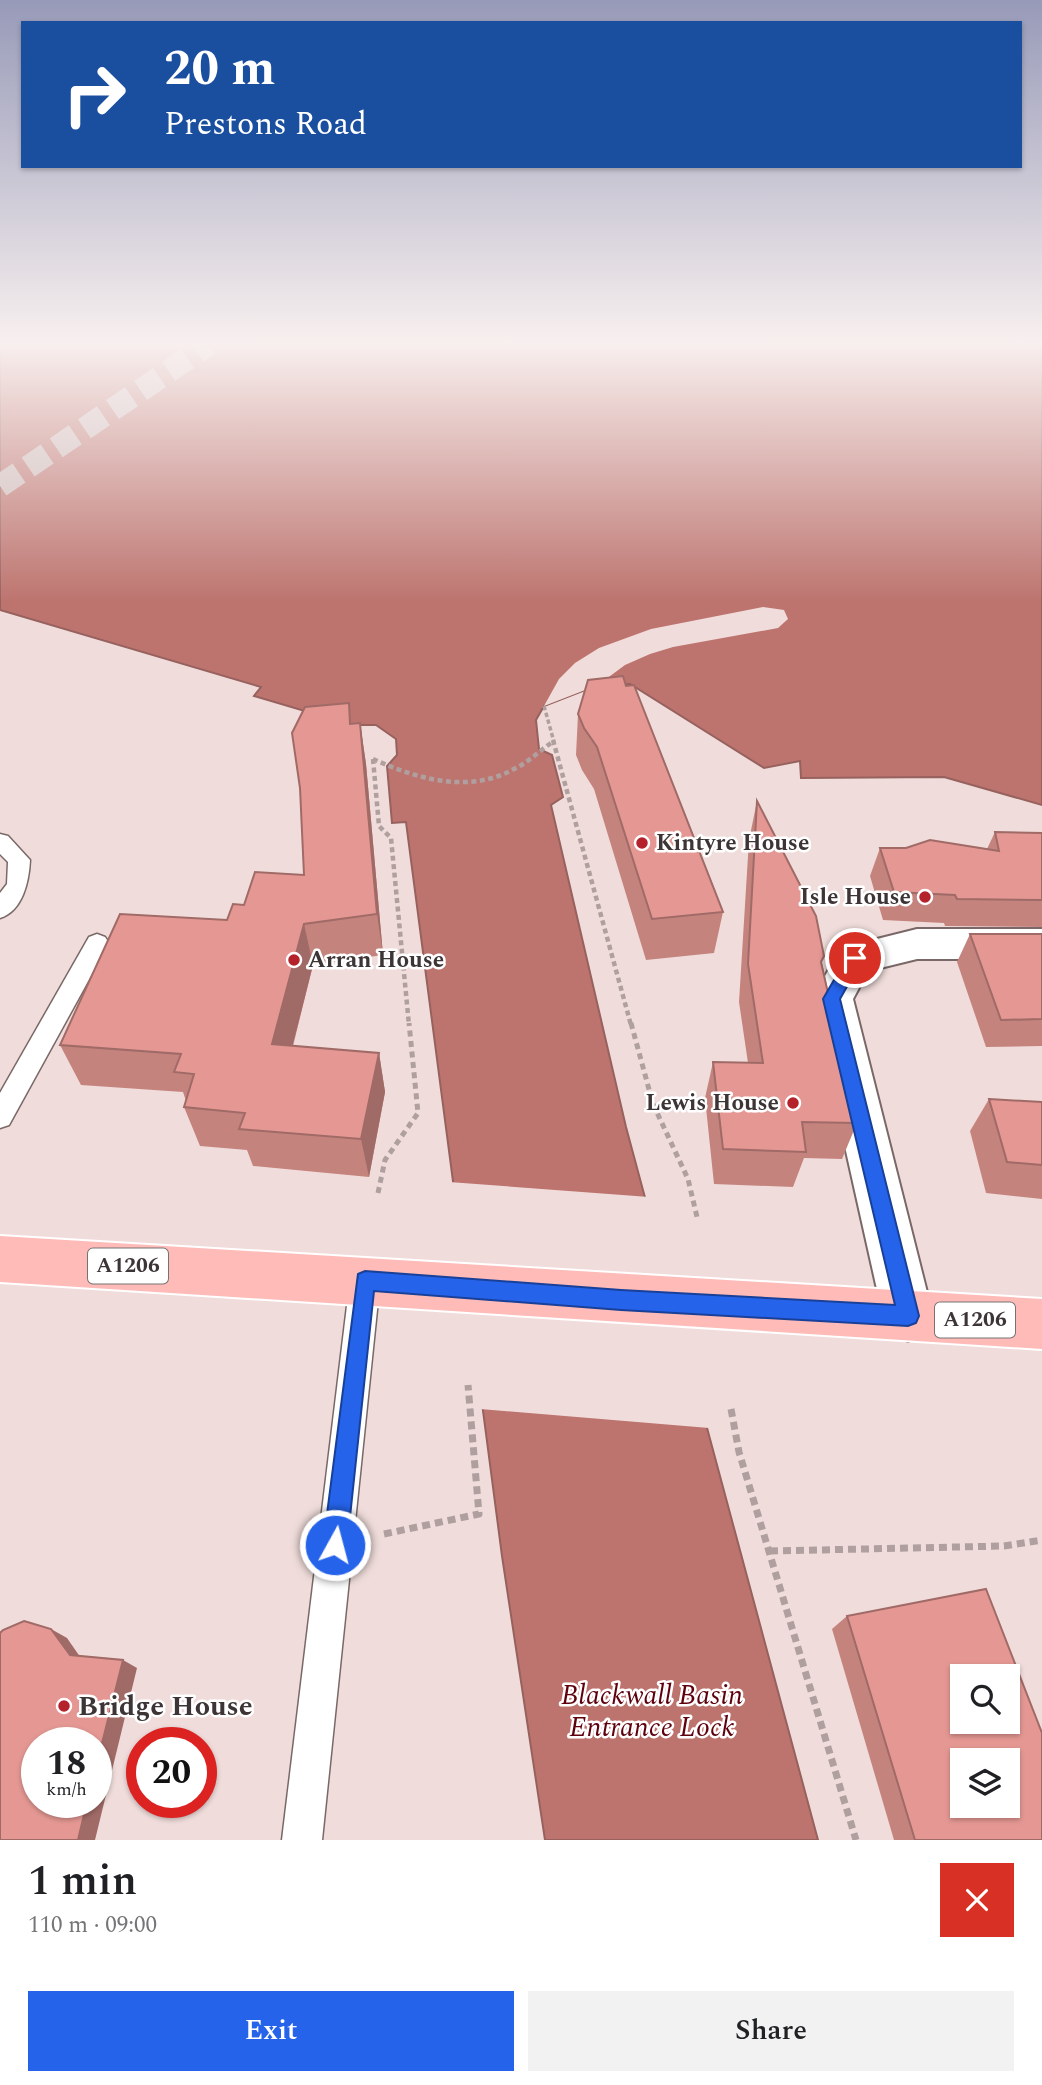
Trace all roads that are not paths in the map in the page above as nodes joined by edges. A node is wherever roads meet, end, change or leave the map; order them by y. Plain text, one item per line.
1 (0, 841) edge
2 (0, 911) edge
3 (97, 943) dead end
4 (1042, 944) edge
5 (0, 1117) edge
6 (0, 1259) edge
7 (365, 1281) junction
8 (908, 1316) junction
9 (1042, 1324) edge
10 (302, 1840) edge

1 - 2 lane
3 - 5 lane
4 - 8 street
6 - 7 main road, A1206
7 - 8 main road, A1206
7 - 10 lane
8 - 9 main road, A1206

